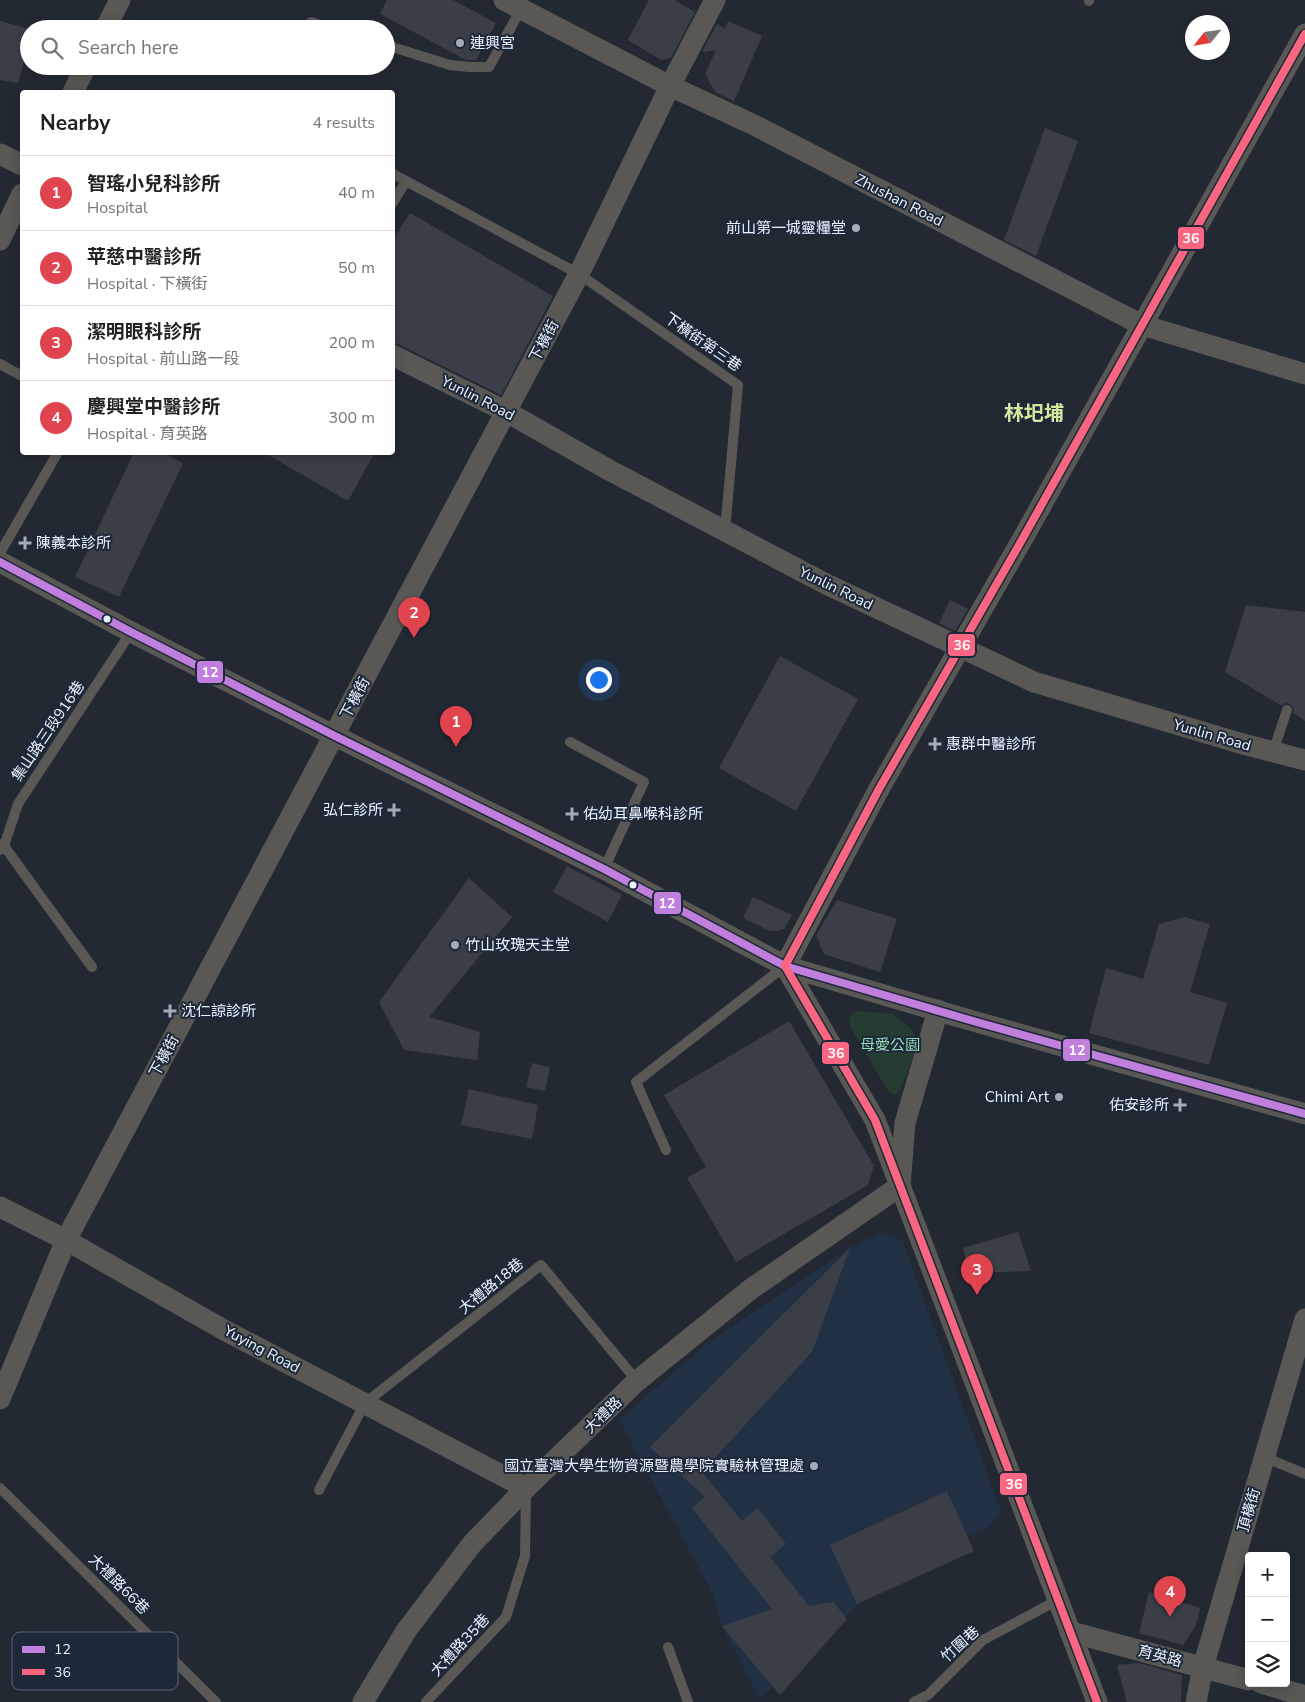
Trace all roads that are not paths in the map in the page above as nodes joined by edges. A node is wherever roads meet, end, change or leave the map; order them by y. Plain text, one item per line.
1 (120, 0) edge
2 (715, 0) edge
3 (512, 4) edge
4 (110, 20) edge
5 (1305, 34) edge
6 (395, 48) edge
7 (82, 75) edge
8 (670, 86) junction
9 (74, 90) edge
10 (0, 154) edge
11 (20, 164) edge
12 (395, 175) edge
13 (406, 181) junction
14 (20, 198) edge
15 (395, 199) edge
16 (0, 240) edge
17 (579, 274) junction
18 (1142, 325) junction
19 (395, 356) edge
20 (0, 364) edge
21 (1305, 374) edge
22 (20, 375) edge
23 (507, 412) junction
24 (56, 455) edge
25 (725, 531) junction
26 (0, 553) edge
27 (0, 562) edge
28 (132, 632) junction
29 (959, 647) junction
30 (1287, 710) dead end
31 (335, 736) junction
32 (570, 742) dead end
33 (1273, 752) junction
34 (1305, 760) edge
35 (1, 847) edge
36 (604, 869) junction
37 (785, 966) junction
38 (92, 967) dead end
39 (938, 1010) junction
40 (1305, 1114) edge
41 (666, 1150) dead end
42 (900, 1186) junction
43 (0, 1207) edge
44 (66, 1240) junction
45 (1305, 1319) edge
46 (637, 1381) junction
47 (2, 1389) edge
48 (365, 1403) junction
49 (1264, 1457) junction
50 (1305, 1474) edge
51 (0, 1488) edge
52 (526, 1488) junction
53 (319, 1490) dead end
54 (1058, 1600) junction
55 (145, 1632) edge
56 (1071, 1632) junction
57 (668, 1647) dead end
58 (178, 1664) edge
59 (1203, 1667) junction
60 (1245, 1679) edge
61 (1275, 1687) edge
62 (1305, 1696) edge
63 (216, 1702) edge
64 (363, 1702) edge
65 (426, 1702) edge
66 (688, 1702) edge
67 (914, 1702) edge
68 (1097, 1702) edge
69 (1196, 1702) edge

1 - 4 street
2 - 8 street, 下橫街
3 - 6 lane
3 - 8 street, Zhushan Road
5 - 18 street
7 - 9 street
8 - 17 street, 下橫街
8 - 18 street, Zhushan Road
10 - 11 street
12 - 13 lane
13 - 15 lane
13 - 17 lane
14 - 16 street
17 - 23 street, 下橫街
17 - 25 lane, 下橫街第三巷
18 - 21 street, Zhushan Road
18 - 29 street
19 - 23 street, Yunlin Road
20 - 22 lane
23 - 25 street, Yunlin Road
23 - 31 street, 下橫街
24 - 26 lane
25 - 29 street, Yunlin Road
27 - 28 street
28 - 31 street
28 - 35 lane, 集山路三段916巷
29 - 33 street, Yunlin Road
29 - 37 street
30 - 33 lane
31 - 36 street
31 - 44 street, 下橫街
32 - 36 lane
33 - 34 street, Yunlin Road
35 - 38 lane
36 - 37 street
37 - 39 street
37 - 41 lane
37 - 42 street
39 - 40 street
39 - 42 street
42 - 46 street, 大禮路
42 - 54 street
43 - 44 street, Yuying Road
44 - 47 street, 下橫街
44 - 48 street, Yuying Road
45 - 49 street, 頂橫街
46 - 48 lane, 大禮路18巷
46 - 52 street, 大禮路
48 - 52 street, Yuying Road
48 - 53 lane
49 - 50 lane
49 - 59 street, 頂橫街
51 - 55 lane, 大禮路66巷
52 - 64 street, 大禮路
52 - 65 lane, 大禮路35巷
54 - 56 street
54 - 67 lane, 竹圍巷
56 - 59 street, 育英路
56 - 68 street
57 - 66 lane
58 - 63 lane, 大禮路66巷
59 - 60 street, 育英路
59 - 69 street, 頂橫街
61 - 62 street

